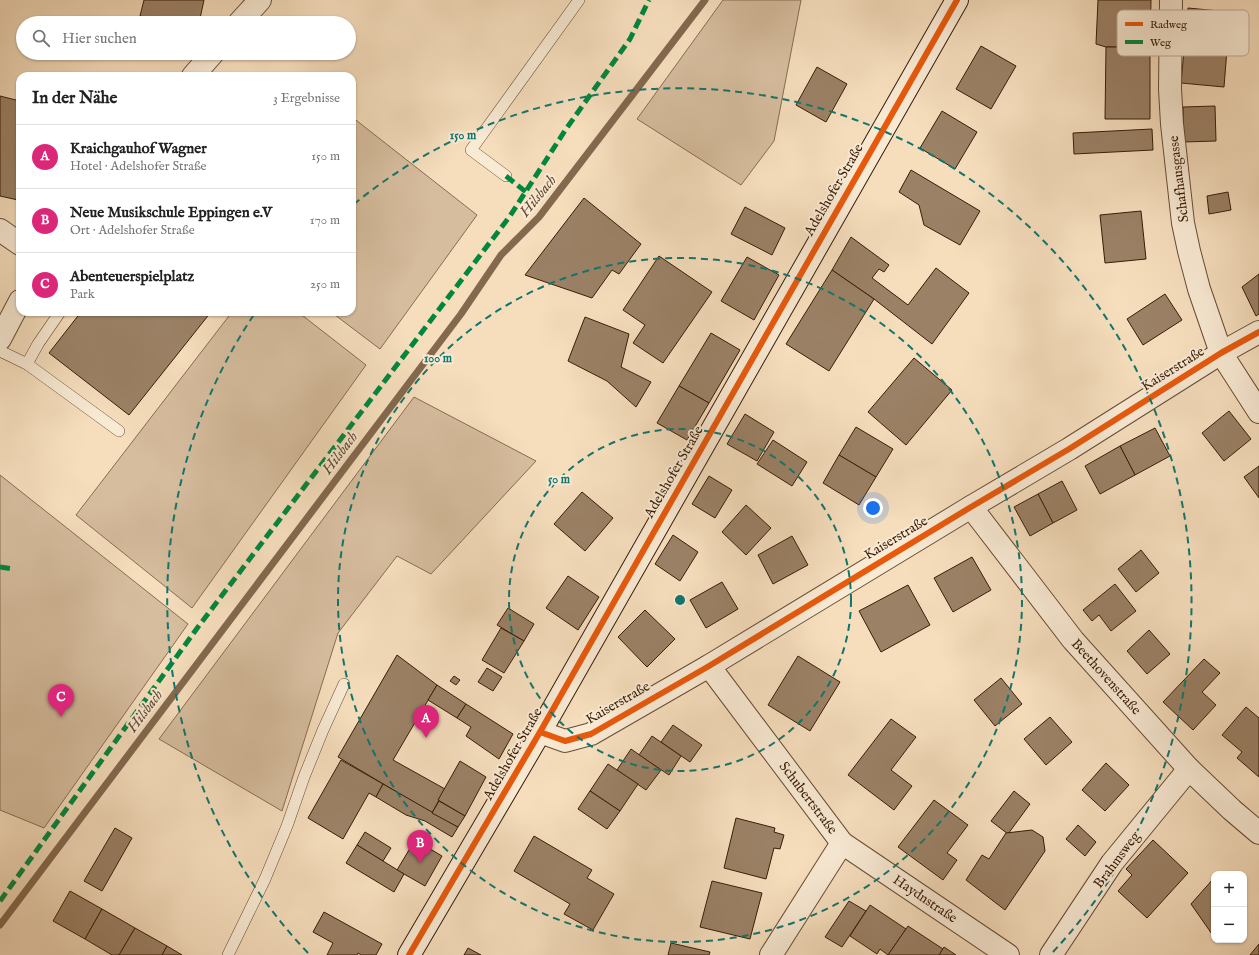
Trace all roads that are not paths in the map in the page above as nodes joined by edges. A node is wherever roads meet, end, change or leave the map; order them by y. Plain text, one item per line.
1 (260, 0) edge
2 (579, 0) edge
3 (957, 0) edge
4 (1172, 0) edge
5 (1172, 10) edge
6 (245, 16) edge
7 (1171, 56) edge
8 (207, 60) edge
9 (197, 72) edge
10 (506, 176) dead end
11 (0, 230) edge
12 (16, 241) edge
13 (16, 309) edge
14 (57, 316) edge
15 (1259, 332) edge
16 (0, 339) edge
17 (0, 351) edge
18 (1221, 353) junction
19 (27, 364) junction
20 (1259, 412) edge
21 (119, 431) dead end
22 (970, 507) junction
23 (709, 666) junction
24 (344, 684) dead end
25 (540, 732) junction
26 (1189, 769) junction
27 (1259, 832) edge
28 (842, 843) junction
29 (228, 955) edge
30 (409, 955) edge
31 (772, 955) edge
32 (1008, 955) edge
33 (1051, 955) edge

1 - 6 street
2 - 10 lane
3 - 25 street, Adelshofer Straße
4 - 5 street, Schafhausgasse
7 - 18 street, Schafhausgasse
8 - 9 street
11 - 12 street
13 - 16 street
14 - 19 lane
15 - 18 street, Kaiserstraße
17 - 19 lane
18 - 20 street, Schafhausgasse
18 - 22 street, Kaiserstraße
19 - 21 lane
22 - 23 street, Kaiserstraße
22 - 26 street, Beethovenstraße
23 - 25 street, Kaiserstraße
23 - 28 street, Schubertstraße
24 - 29 lane
25 - 30 street, Adelshofer Straße
26 - 27 street, Beethovenstraße
26 - 33 street, Brahmsweg
28 - 31 street, Schubertstraße
28 - 32 street, Haydnstraße

